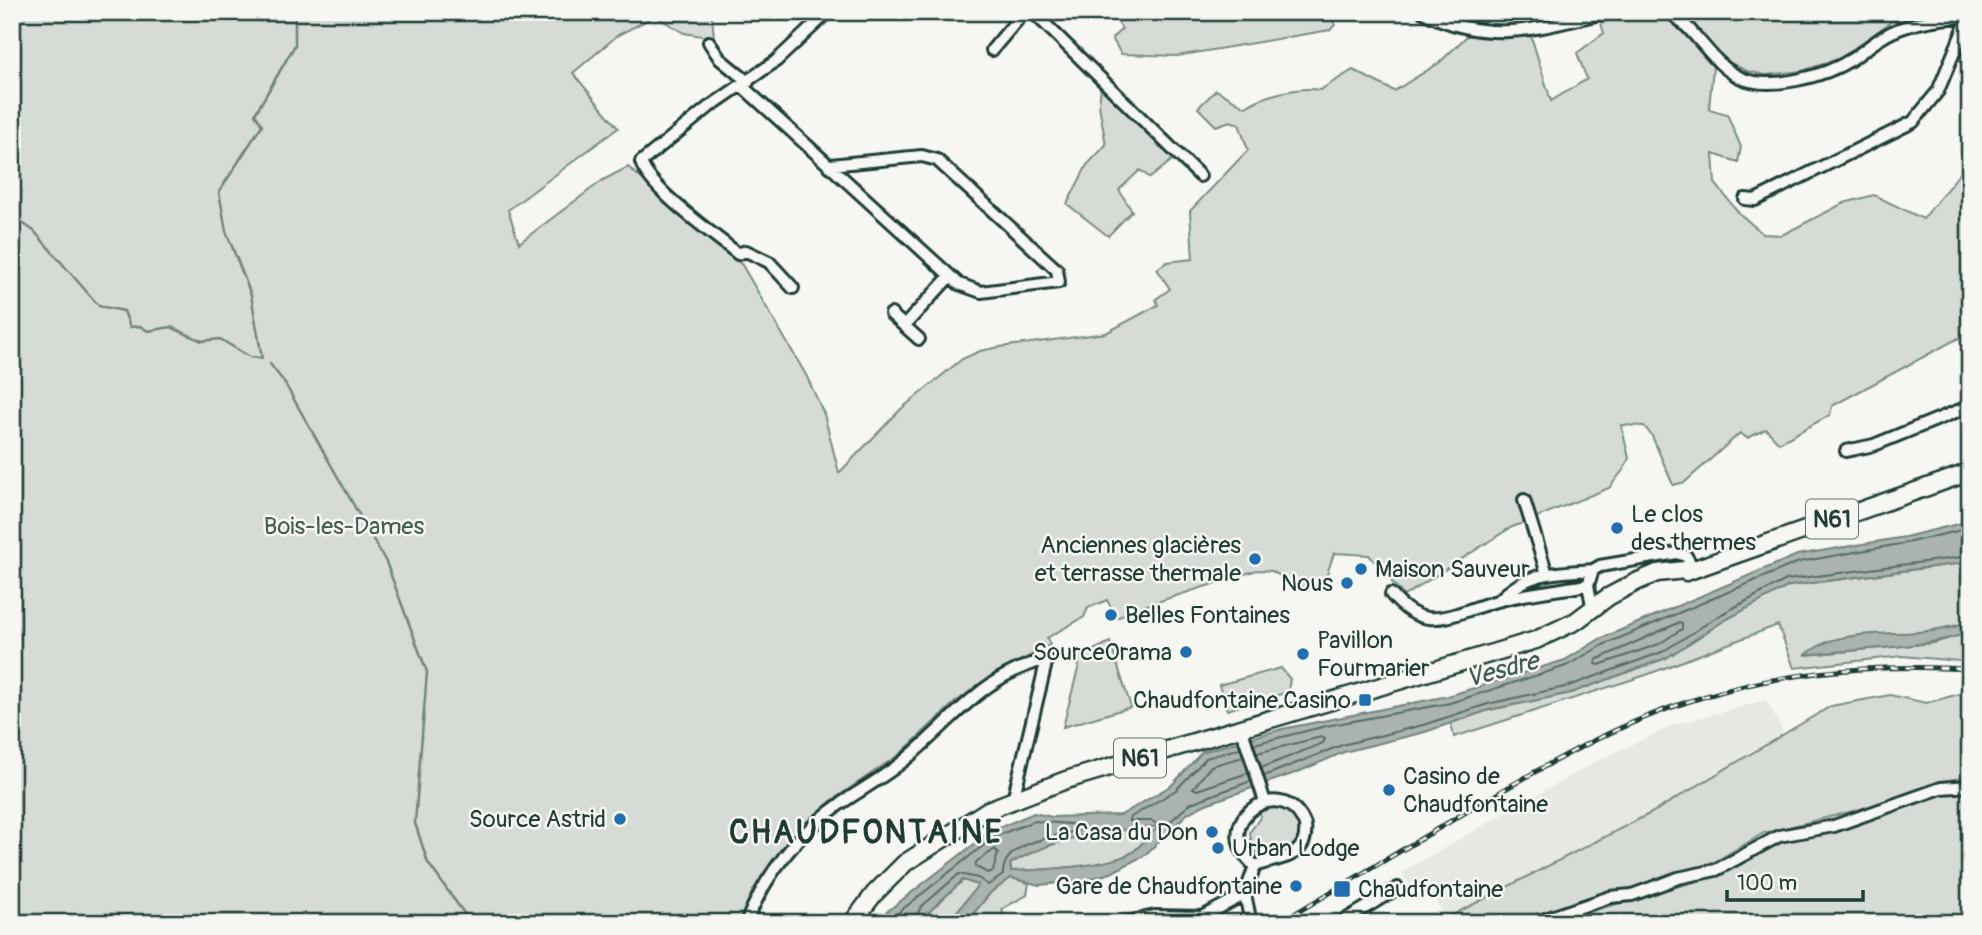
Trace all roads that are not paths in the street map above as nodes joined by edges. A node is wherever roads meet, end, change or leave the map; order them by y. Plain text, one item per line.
1 (828, 12) edge
2 (1024, 12) edge
3 (1033, 12) edge
4 (1423, 12) edge
5 (1608, 12) edge
6 (1670, 12) edge
7 (1969, 16) edge
8 (709, 42) dead end
9 (992, 50) dead end
10 (745, 84) junction
11 (830, 164) junction
12 (1200, 176) dead end
13 (1745, 199) dead end
14 (950, 276) junction
15 (793, 288) dead end
16 (891, 314) dead end
17 (905, 325) junction
18 (919, 339) dead end
19 (1970, 406) edge
20 (1846, 451) dead end
21 (1970, 472) edge
22 (1524, 500) dead end
23 (1695, 569) junction
24 (1593, 570) junction
25 (1547, 573) junction
26 (1588, 585) junction
27 (1391, 594) dead end
28 (1497, 601) junction
29 (1593, 610) junction
30 (1243, 734) junction
31 (1970, 786) edge
32 (1013, 800) junction
33 (1265, 802) junction
34 (1255, 866) junction
35 (1398, 888) dead end
36 (1245, 894) junction
37 (746, 923) edge
38 (852, 923) edge
39 (1122, 923) edge
40 (1251, 923) edge
41 (1340, 923) edge
42 (1533, 923) edge

1 - 10 street
2 - 9 street
3 - 12 street
4 - 5 street
6 - 7 street
7 - 13 street
8 - 10 street
10 - 11 street
10 - 15 street
11 - 14 street
11 - 14 street
14 - 17 street
16 - 17 street
17 - 18 street
19 - 20 street
21 - 23 main road, N61
22 - 25 street
23 - 24 street
23 - 29 main road, N61
24 - 25 street
24 - 26 street
25 - 28 street
26 - 28 street
26 - 29 street
27 - 28 street
29 - 30 main road, N61
30 - 32 main road, N61
30 - 33 street
31 - 42 street
32 - 37 street
32 - 38 main road, N61
33 - 34 street
33 - 34 street
34 - 36 street
35 - 41 street
36 - 39 street
36 - 40 street

